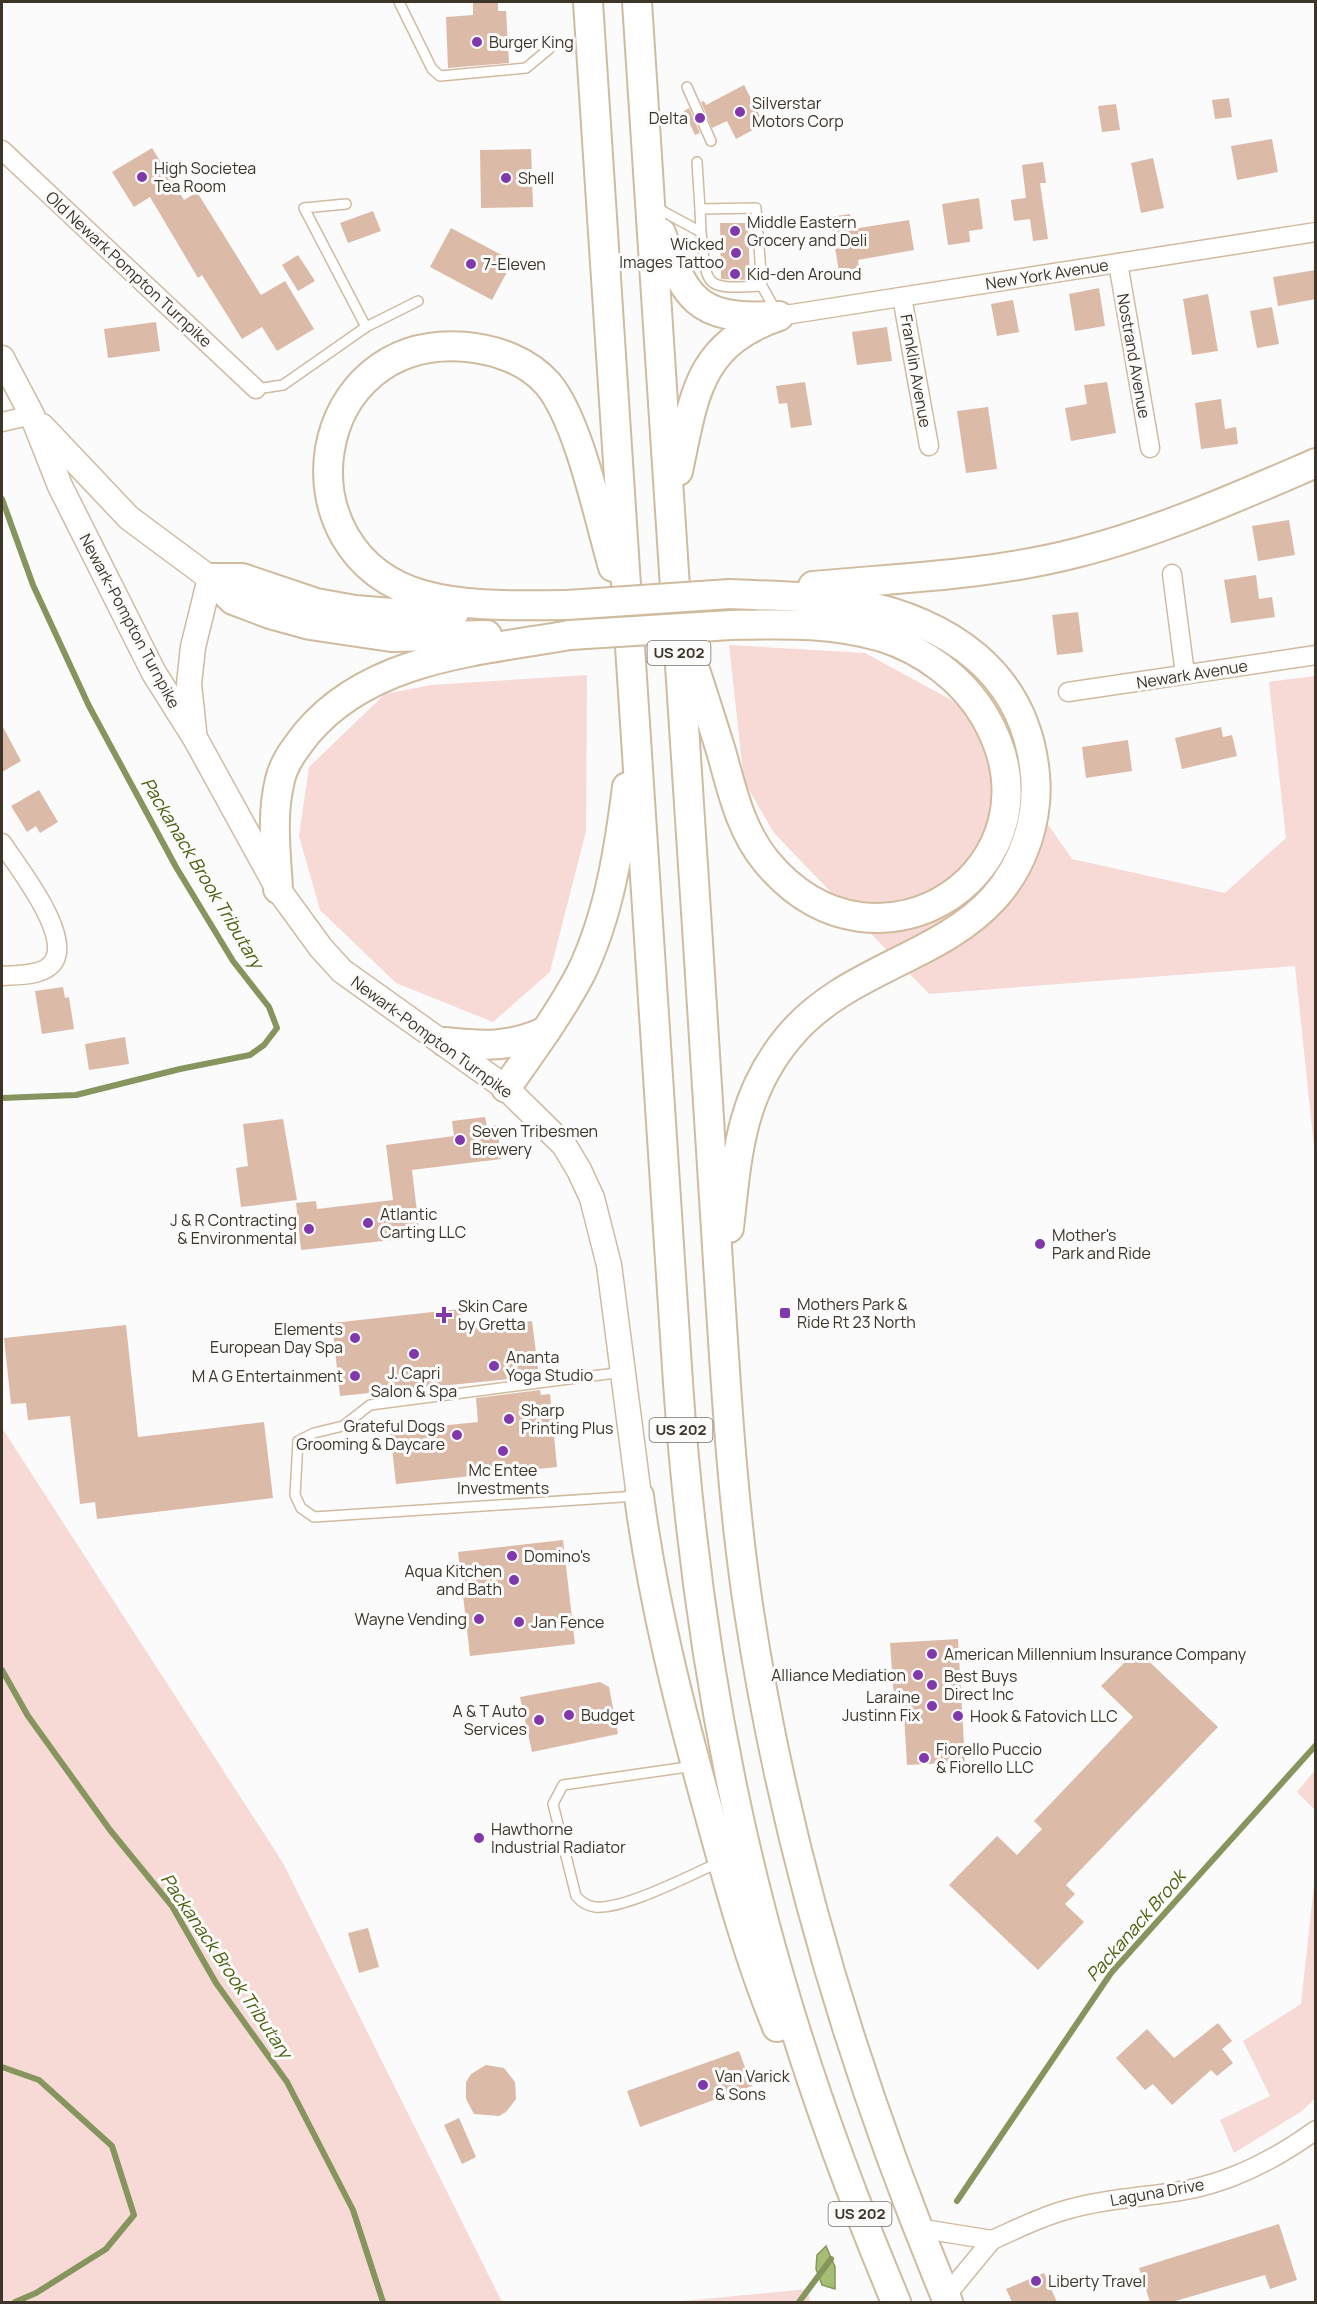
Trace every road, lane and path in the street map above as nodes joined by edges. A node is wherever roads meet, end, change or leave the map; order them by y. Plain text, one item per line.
1 (399, 2) edge
2 (588, 2) edge
3 (637, 2) edge
4 (549, 49) dead end
5 (687, 87) dead end
6 (711, 141) dead end
7 (2, 150) edge
8 (697, 162) dead end
9 (346, 204) dead end
10 (650, 204) junction
11 (700, 209) junction
12 (701, 232) junction
13 (1316, 232) edge
14 (1118, 263) junction
15 (762, 286) junction
16 (902, 297) junction
17 (418, 301) dead end
18 (778, 316) junction
19 (366, 327) junction
20 (2, 358) edge
21 (256, 389) joint
22 (32, 415) junction
23 (2, 422) edge
24 (929, 446) dead end
25 (1150, 448) dead end
26 (1316, 463) edge
27 (670, 507) junction
28 (1173, 574) dead end
29 (210, 578) junction
30 (730, 594) junction
31 (567, 605) junction
32 (677, 615) junction
33 (628, 618) junction
34 (570, 635) junction
35 (1316, 655) edge
36 (1185, 674) junction
37 (1068, 692) dead end
38 (635, 719) junction
39 (195, 738) junction
40 (2, 843) edge
41 (278, 889) junction
42 (2, 976) edge
43 (546, 1031) junction
44 (445, 1042) junction
45 (506, 1088) junction
46 (721, 1304) junction
47 (623, 1372) junction
48 (639, 1496) junction
49 (696, 1766) junction
50 (722, 1861) junction
51 (826, 2124) junction
52 (1316, 2130) edge
53 (917, 2228) junction
54 (992, 2240) junction
55 (946, 2300) edge
56 (896, 2302) edge

1 - 4 lane
2 - 33 highway, US 202
3 - 10 highway, US 202
5 - 6 lane
7 - 21 street, Old Newark Pompton Turnpike
8 - 11 lane
9 - 19 lane
10 - 12 lane
10 - 18 highway
10 - 27 highway, US 202
11 - 12 lane
11 - 15 lane
12 - 15 lane
13 - 14 street, New York Avenue
14 - 16 street, New York Avenue
14 - 25 street, Nostrand Avenue
15 - 18 lane
16 - 18 street, New York Avenue
16 - 24 street, Franklin Avenue
17 - 19 lane
18 - 27 highway
19 - 21 lane
20 - 22 main road, Newark-Pompton Turnpike
22 - 23 street
22 - 29 main road, Newark-Pompton Turnpike
22 - 39 main road, Newark-Pompton Turnpike
26 - 30 highway
27 - 32 highway, US 202
28 - 36 street
29 - 31 highway
29 - 34 highway
29 - 39 main road
30 - 31 highway, bridge
30 - 46 highway
31 - 33 highway
32 - 34 highway, bridge
32 - 46 highway, US 202
33 - 38 highway, US 202
34 - 41 highway
35 - 36 street, Newark Avenue
36 - 37 street, Newark Avenue
38 - 43 highway
38 - 51 highway, US 202
39 - 41 main road, Newark-Pompton Turnpike
40 - 42 street
41 - 44 main road, Newark-Pompton Turnpike
43 - 44 highway
43 - 45 highway
44 - 45 main road, Newark-Pompton Turnpike
45 - 47 main road, Newark-Pompton Turnpike
46 - 53 highway, US 202
47 - 48 main road, Newark-Pompton Turnpike
47 - 48 lane
48 - 49 highway
49 - 50 highway
49 - 50 lane
50 - 51 highway
51 - 56 highway, US 202
52 - 54 street, Laguna Drive
53 - 54 street
53 - 55 highway, US 202
54 - 55 street, Laguna Drive

